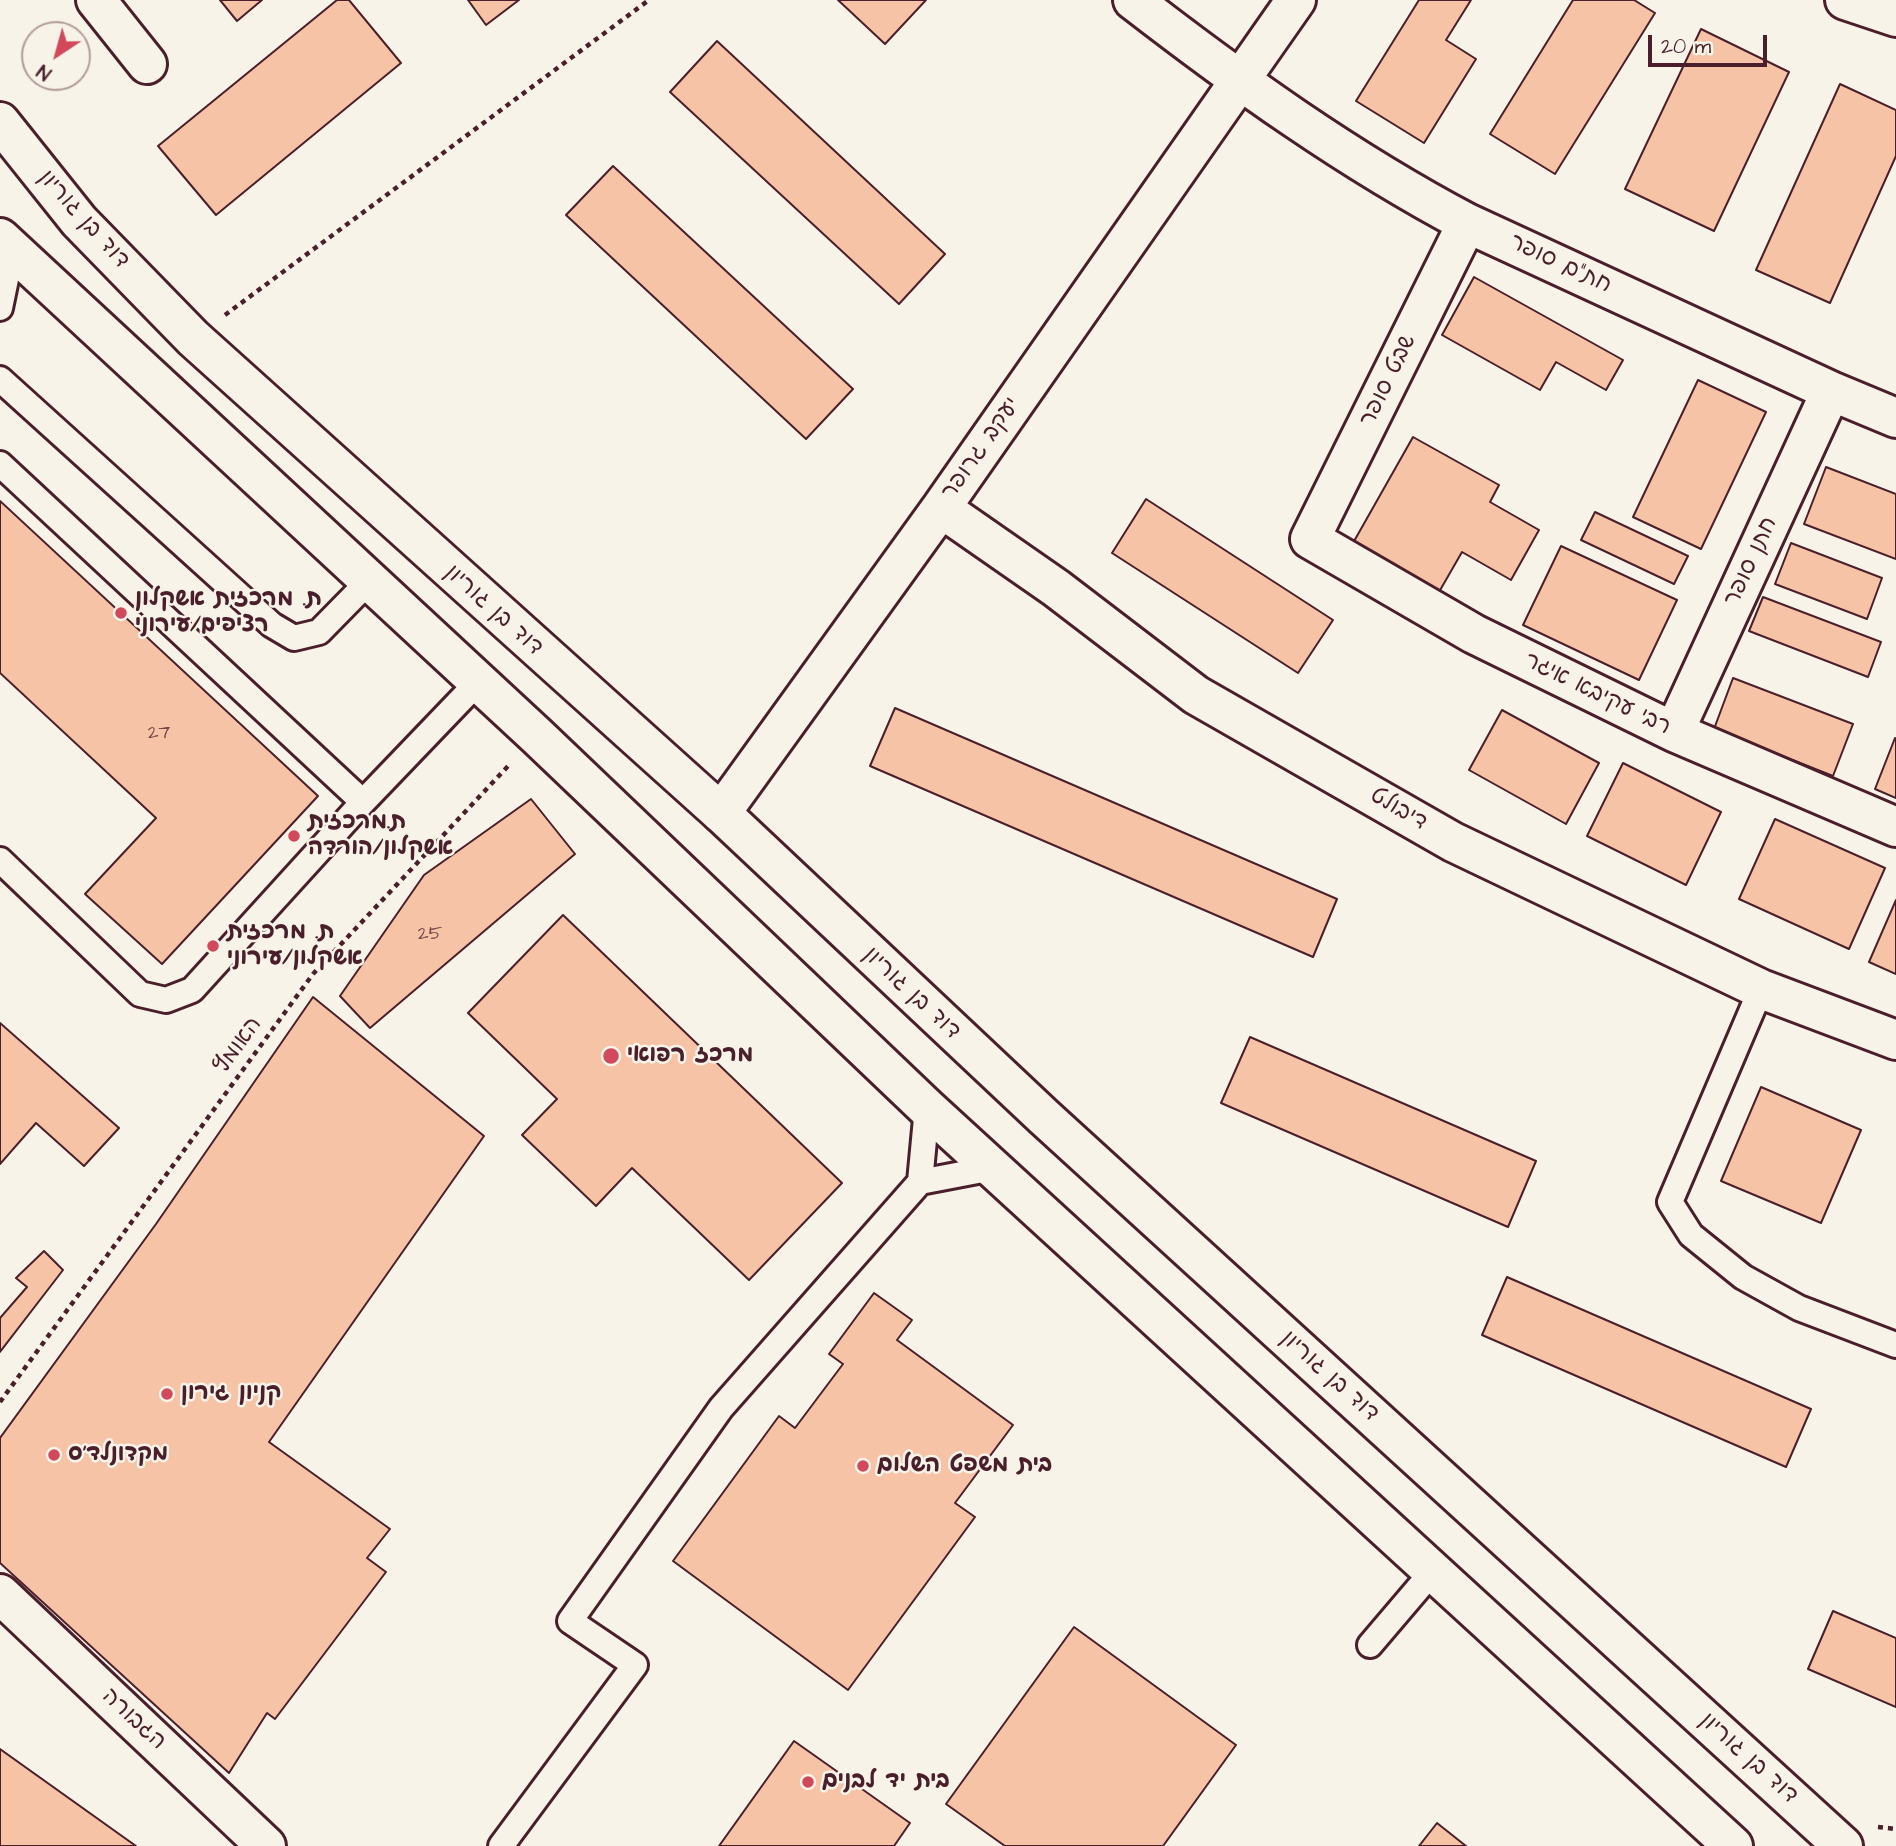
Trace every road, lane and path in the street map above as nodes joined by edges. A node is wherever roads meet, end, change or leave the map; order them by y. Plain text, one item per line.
1 (96, 0) edge
2 (649, 0) edge
3 (1133, 0) edge
4 (1296, 0) edge
5 (1845, 0) edge
6 (1896, 17) edge
7 (146, 64) dead end
8 (1240, 83) junction
9 (1, 128) edge
10 (1467, 223) junction
11 (6, 244) edge
12 (0, 308) edge
13 (193, 338) junction
14 (0, 379) edge
15 (1831, 391) junction
16 (1896, 418) edge
17 (0, 464) edge
18 (941, 508) junction
19 (1310, 539) joint
20 (370, 580) junction
21 (478, 682) junction
22 (1674, 732) junction
23 (537, 736) junction
24 (363, 802) junction
25 (722, 813) junction
26 (1896, 827) edge
27 (0, 860) edge
28 (1761, 989) junction
29 (1896, 1040) edge
30 (927, 1108) junction
31 (993, 1168) junction
32 (920, 1182) junction
33 (1896, 1345) edge
34 (0, 1402) edge
35 (1433, 1571) junction
36 (0, 1594) edge
37 (1370, 1645) dead end
38 (266, 1846) edge
39 (501, 1846) edge
40 (1733, 1846) edge
41 (1843, 1846) edge

1 - 7 street
2 - 13 path
3 - 8 street, חת"ם סופר
4 - 8 street, יעקב גרופר
5 - 6 street
8 - 10 street, חת"ם סופר
8 - 18 street, יעקב גרופר
9 - 13 street, דוד בן גוריון
10 - 15 street, חת"ם סופר
10 - 19 street, שבט סופר
11 - 12 lane
11 - 20 street
13 - 25 street, דוד בן גוריון
14 - 20 lane
15 - 16 street, חת"ם סופר
15 - 22 street, חתן סופר
17 - 24 lane
18 - 25 street, יעקב גרופר
18 - 28 street, דיבולט
19 - 22 street, רבי עקיבא איגר
20 - 21 street
21 - 23 street
21 - 24 lane
22 - 26 street, רבי עקיבא איגר
23 - 30 street
23 - 34 path, האומץ
24 - 27 lane
25 - 41 street, דוד בן גוריון
28 - 29 street, דיבולט
28 - 33 lane
30 - 31 street
30 - 32 lane
31 - 32 lane
31 - 35 street
32 - 39 lane
35 - 37 lane
35 - 40 street
36 - 38 street, הגבורה

